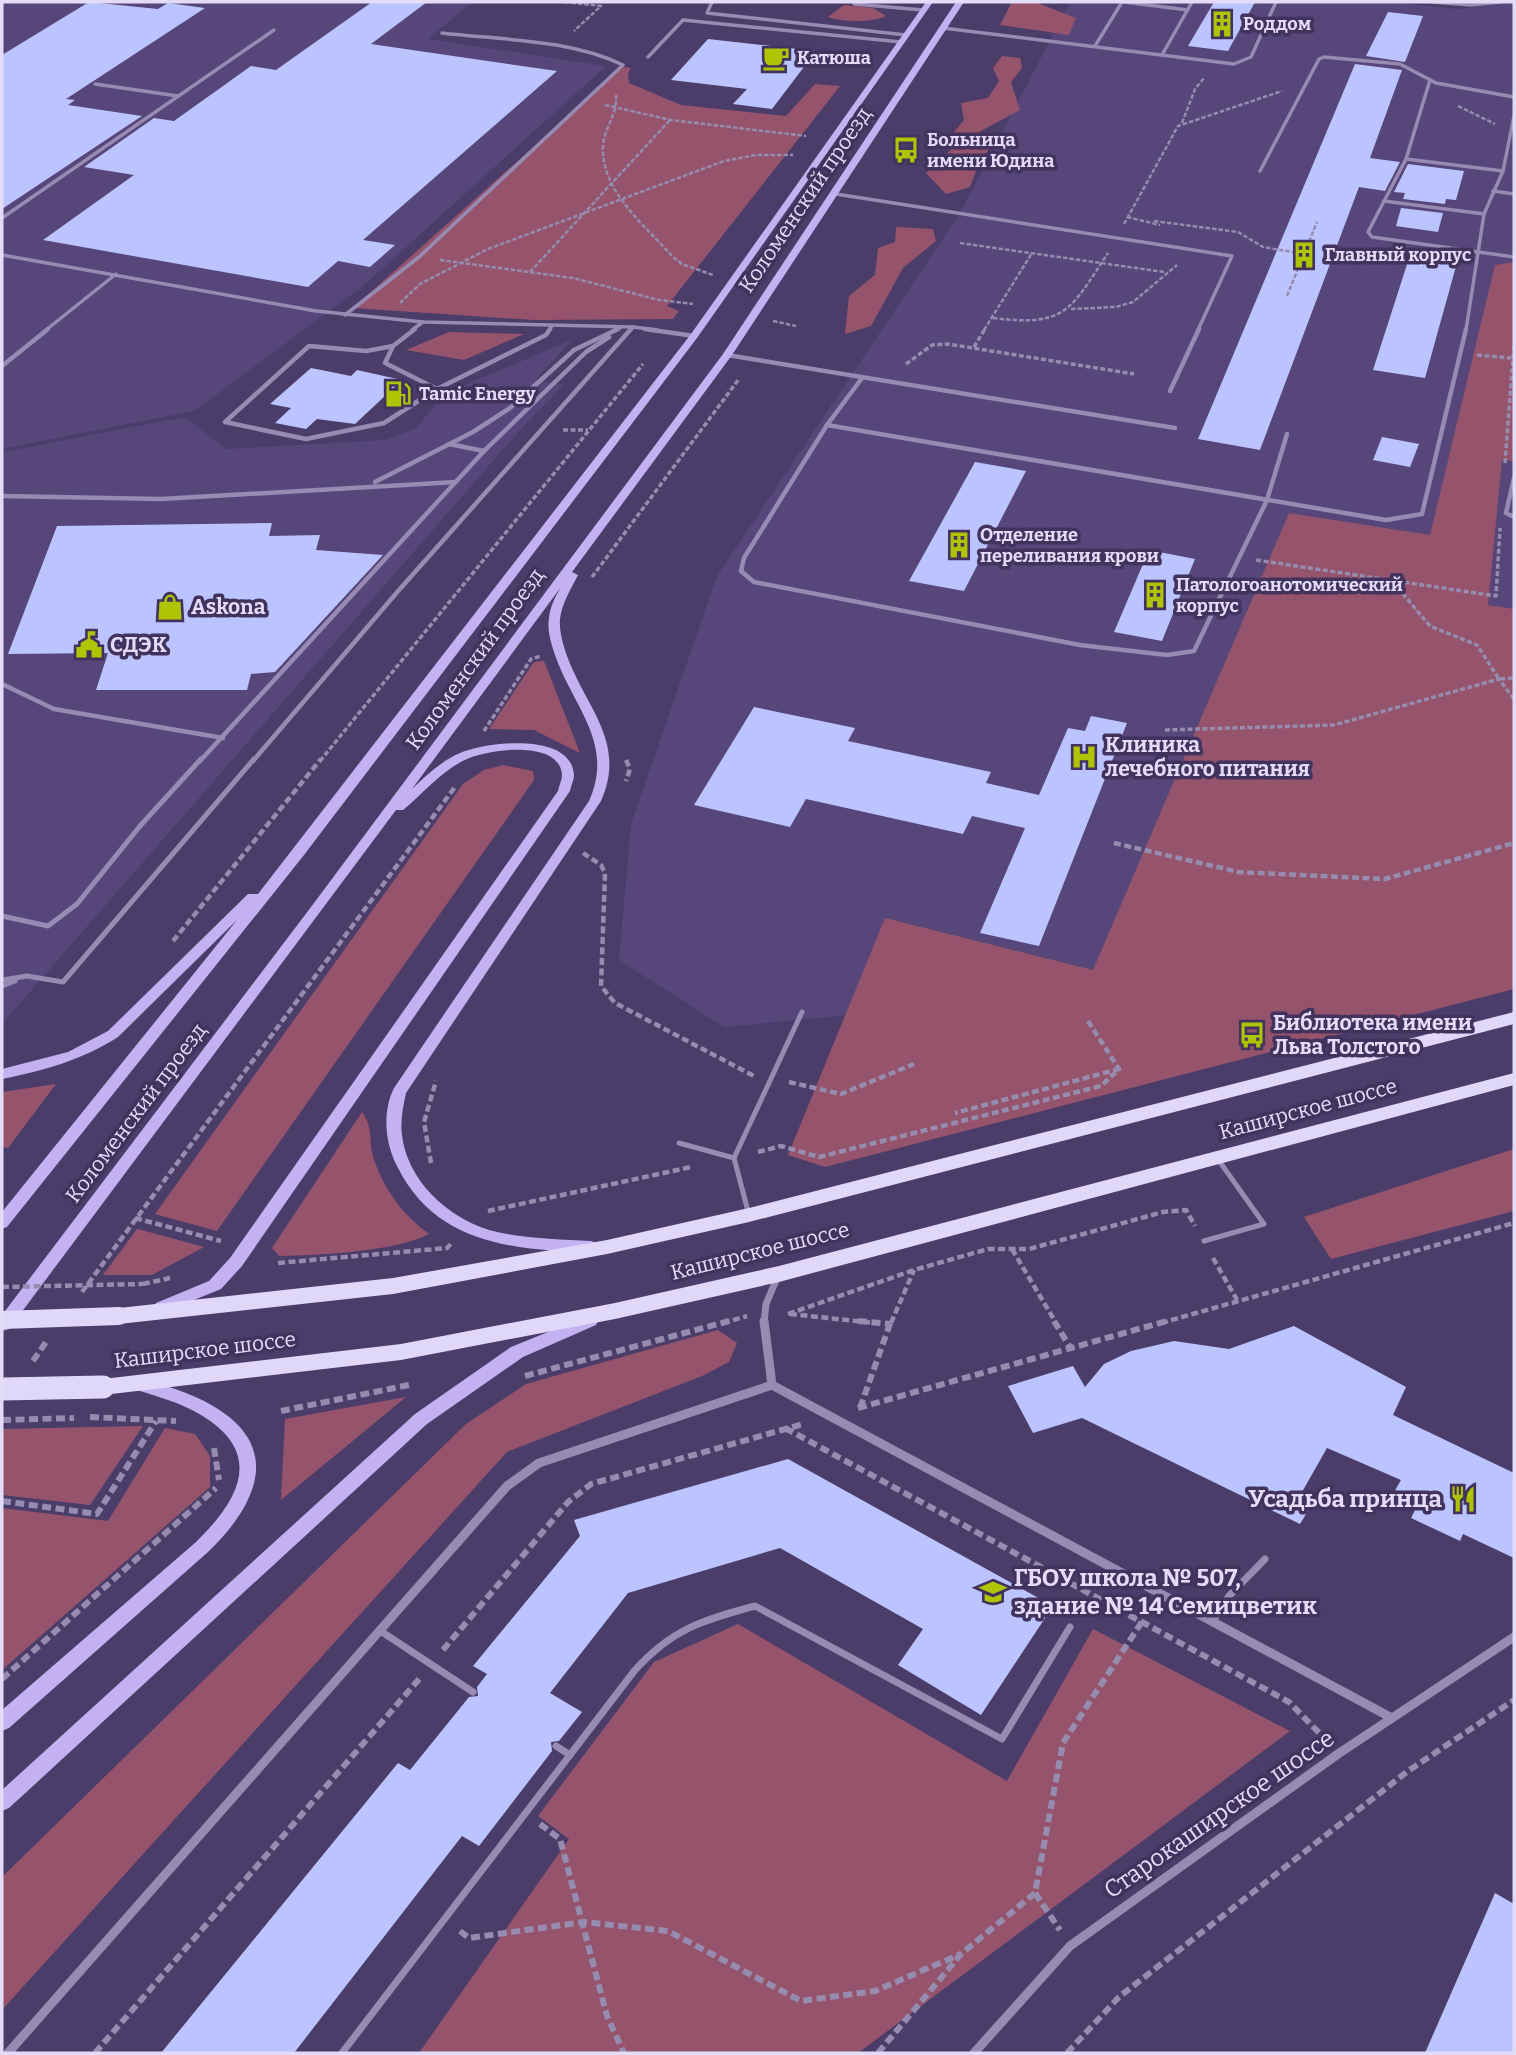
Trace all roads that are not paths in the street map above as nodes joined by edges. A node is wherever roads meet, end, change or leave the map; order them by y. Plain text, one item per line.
1 (712, 2) edge
2 (960, 2) edge
3 (1123, 2) edge
4 (1192, 2) edge
5 (1276, 2) edge
6 (1432, 2) edge
7 (1500, 2) edge
8 (854, 4) dead end
9 (926, 6) edge
10 (1188, 10) junction
11 (943, 28) junction
12 (274, 30) dead end
13 (442, 33) dead end
14 (904, 39) junction
15 (1095, 46) junction
16 (1162, 55) junction
17 (648, 57) dead end
18 (1430, 80) junction
19 (95, 85) dead end
20 (178, 96) junction
21 (1514, 97) edge
22 (1514, 116) edge
23 (1406, 159) junction
24 (1260, 171) dead end
25 (1503, 171) junction
26 (1493, 191) junction
27 (836, 194) junction
28 (1514, 194) edge
29 (1384, 201) junction
30 (1484, 214) junction
31 (2, 218) edge
32 (1480, 252) junction
33 (2, 254) edge
34 (1514, 257) edge
35 (116, 274) junction
36 (345, 315) junction
37 (423, 322) junction
38 (552, 326) junction
39 (623, 327) junction
40 (633, 327) junction
41 (694, 336) junction
42 (393, 346) junction
43 (727, 355) junction
44 (2, 366) edge
45 (862, 378) junction
46 (437, 389) junction
47 (1170, 391) dead end
48 (827, 425) junction
49 (1175, 428) dead end
50 (1287, 434) dead end
51 (449, 444) junction
52 (484, 451) junction
53 (1514, 478) edge
54 (456, 482) junction
55 (373, 484) junction
56 (2, 496) edge
57 (1268, 500) junction
58 (1514, 517) edge
59 (600, 526) junction
60 (2, 684) edge
61 (223, 738) junction
62 (381, 821) junction
63 (299, 852) junction
64 (2, 916) edge
65 (27, 976) junction
66 (2, 980) edge
67 (2, 986) edge
68 (802, 1012) dead end
69 (1514, 1018) edge
70 (2, 1074) edge
71 (1514, 1079) edge
72 (679, 1143) dead end
73 (734, 1158) junction
74 (1217, 1158) junction
75 (750, 1215) junction
76 (2, 1223) edge
77 (1204, 1241) dead end
78 (607, 1247) junction
79 (779, 1274) junction
80 (615, 1311) junction
81 (146, 1312) junction
82 (2, 1320) edge
83 (2, 1326) edge
84 (137, 1383) junction
85 (772, 1385) junction
86 (2, 1390) edge
87 (1265, 1559) dead end
88 (1213, 1620) junction
89 (1070, 1627) dead end
90 (379, 1629) junction
91 (1514, 1637) edge
92 (473, 1692) dead end
93 (1392, 1718) junction
94 (2, 1723) edge
95 (556, 1746) dead end
96 (570, 1755) junction
97 (2, 1802) edge
98 (8, 2053) edge
99 (342, 2053) edge
100 (974, 2053) edge

1 - 14 lane
2 - 11 main road, Коломенский проезд
3 - 10 lane
3 - 15 lane
4 - 10 lane
5 - 16 lane
6 - 7 lane
8 - 9 lane
9 - 14 main road, Коломенский проезд
10 - 16 lane
11 - 15 lane
11 - 27 main road, Коломенский проезд
12 - 20 lane
13 - 36 lane
14 - 17 lane
14 - 41 main road, Коломенский проезд
15 - 16 lane
18 - 21 lane
18 - 23 lane
18 - 24 lane
19 - 20 lane
20 - 31 lane
22 - 25 lane
23 - 25 lane
23 - 29 lane
25 - 26 lane
26 - 28 lane
26 - 30 lane
27 - 43 main road, Коломенский проезд
27 - 47 lane
29 - 30 lane
29 - 32 lane
30 - 32 lane
32 - 34 lane
32 - 57 lane
33 - 35 lane
35 - 36 lane
35 - 44 lane
36 - 37 lane
37 - 38 lane
37 - 42 lane
38 - 39 lane
38 - 46 lane
39 - 40 lane
39 - 51 lane
39 - 52 lane
40 - 41 lane
40 - 65 lane
41 - 63 main road, Коломенский проезд
42 - 46 lane
42 - 46 lane
43 - 45 lane
43 - 59 main road, Коломенский проезд
45 - 48 lane
45 - 49 lane
48 - 57 lane
48 - 57 lane
50 - 57 lane
51 - 52 lane
51 - 55 lane
52 - 54 lane
53 - 58 lane
54 - 55 lane
54 - 61 lane
55 - 56 lane
59 - 62 main road, Коломенский проезд
59 - 78 main road
60 - 61 lane
61 - 64 lane
62 - 81 main road
62 - 83 main road, Коломенский проезд
63 - 70 main road
63 - 76 main road, Коломенский проезд
65 - 66 lane
65 - 67 lane
68 - 73 lane
69 - 75 main road, Каширское шоссе
71 - 74 main road, Каширское шоссе
72 - 73 lane
73 - 75 lane
74 - 77 lane
74 - 79 main road, Каширское шоссе
75 - 78 main road, Каширское шоссе
78 - 81 main road, Каширское шоссе
79 - 80 main road, Каширское шоссе
79 - 85 street
80 - 84 main road, Каширское шоссе
80 - 97 main road
81 - 82 main road, Каширское шоссе, bridge
84 - 86 main road, Каширское шоссе, bridge
84 - 94 main road
85 - 88 street
85 - 90 street
87 - 88 lane
88 - 93 street
89 - 96 lane
90 - 92 lane
90 - 98 street
91 - 93 street, Старокаширское шоссе
93 - 100 street, Старокаширское шоссе
95 - 96 lane
96 - 99 lane

